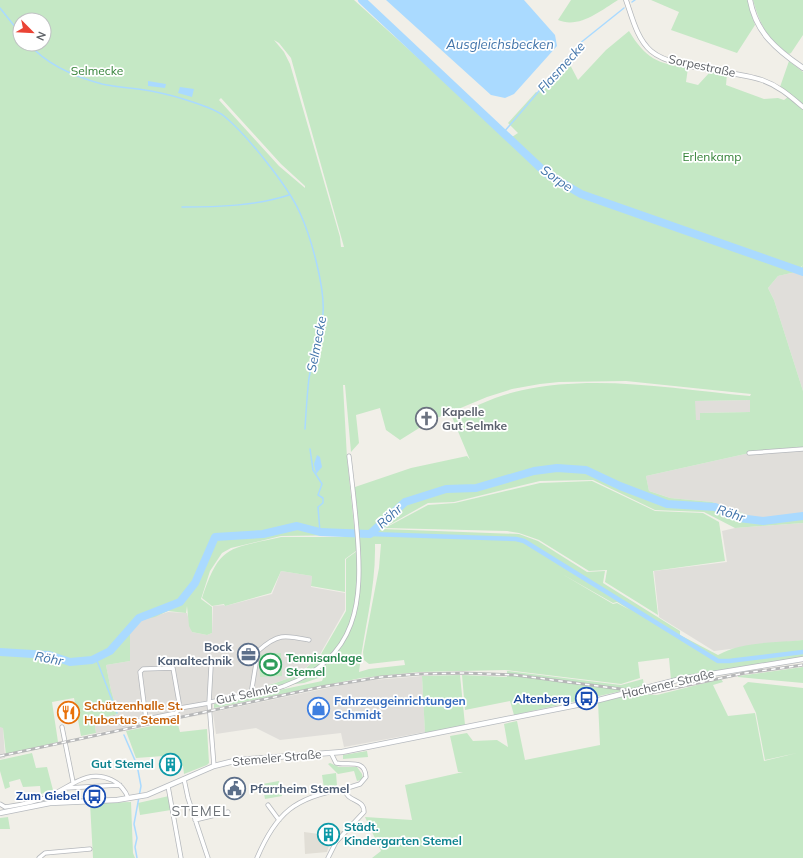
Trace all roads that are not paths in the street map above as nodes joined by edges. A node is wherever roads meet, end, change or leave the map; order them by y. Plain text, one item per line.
1 (626, 0) edge
2 (750, 0) edge
3 (803, 68) edge
4 (803, 107) edge
5 (803, 449) edge
6 (749, 453) dead end
7 (349, 456) dead end
8 (309, 640) dead end
9 (803, 659) edge
10 (211, 667) dead end
11 (251, 694) junction
12 (210, 703) junction
13 (180, 708) junction
14 (535, 714) joint
15 (111, 719) dead end
16 (146, 719) junction
17 (62, 727) dead end
18 (331, 753) junction
19 (214, 766) junction
20 (184, 779) junction
21 (73, 782) junction
22 (120, 785) junction
23 (168, 786) junction
24 (65, 788) junction
25 (344, 789) junction
26 (128, 798) junction
27 (0, 804) edge
28 (268, 805) dead end
29 (228, 812) dead end
30 (0, 813) edge
31 (195, 820) junction
32 (279, 820) junction
33 (90, 849) dead end
34 (39, 858) edge
35 (181, 858) edge
36 (208, 858) edge
37 (257, 858) edge
38 (328, 858) edge

1 - 4 street, Sorpestraße
2 - 3 main road
5 - 6 street
7 - 11 street, Gut Selmke
8 - 11 street
9 - 14 main road, Hachener Straße
10 - 12 street
11 - 12 street, Gut Selmke
12 - 13 street, Gut Selmke
12 - 19 street
13 - 16 street, Gut Selmke
13 - 16 street
14 - 18 main road, Stemeler Straße
15 - 16 street, Gut Selmke
17 - 21 street
18 - 19 main road, Stemeler Straße
18 - 25 street
19 - 20 main road, Stemeler Straße
20 - 23 main road, Stemeler Straße
20 - 31 street
21 - 22 street
21 - 24 street
22 - 24 street
22 - 26 street
23 - 26 main road, Stemeler Straße
23 - 35 street
24 - 27 street
25 - 32 street
25 - 38 street
26 - 30 main road, Stemeler Straße
28 - 32 street
29 - 31 street
31 - 36 street
32 - 37 street
33 - 34 street

